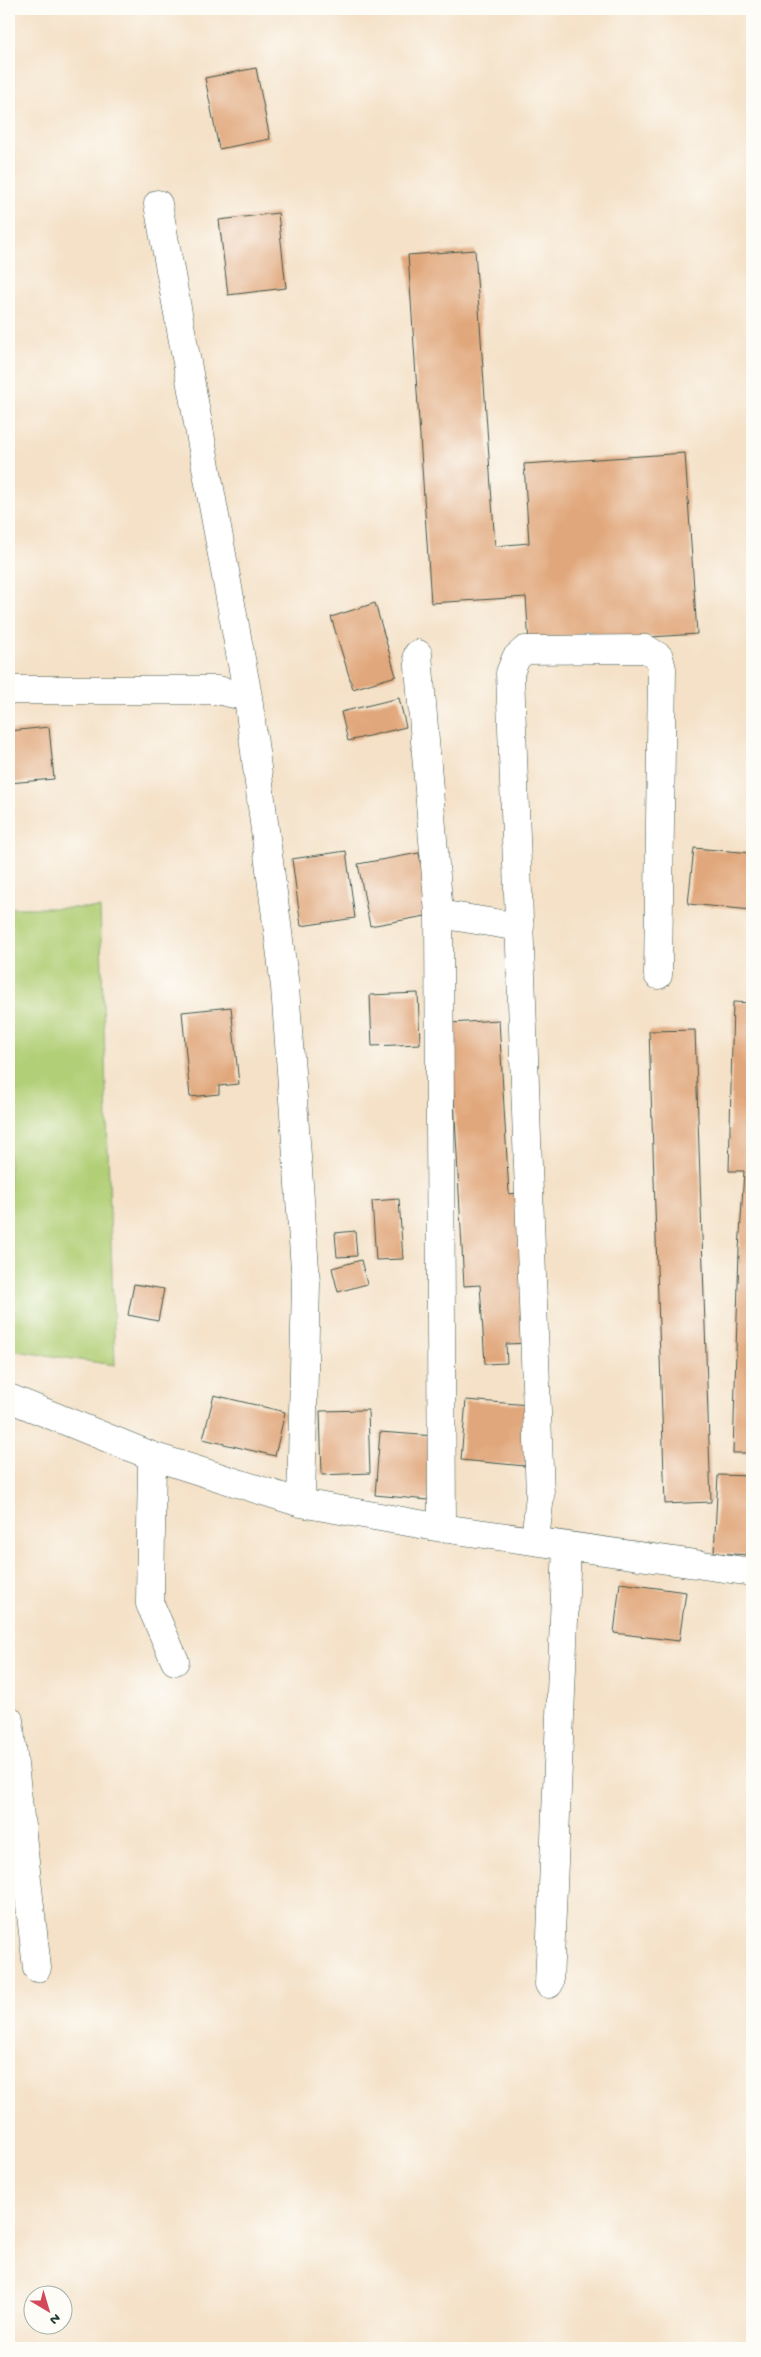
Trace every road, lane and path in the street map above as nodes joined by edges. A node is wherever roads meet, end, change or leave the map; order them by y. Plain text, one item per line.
1 (158, 204) dead end
2 (418, 654) dead end
3 (15, 690) dead end
4 (248, 697) junction
5 (439, 914) junction
6 (520, 927) junction
7 (658, 975) dead end
8 (9, 1398) edge
9 (152, 1456) junction
10 (301, 1503) junction
11 (442, 1528) junction
12 (535, 1541) junction
13 (567, 1546) junction
14 (752, 1572) edge
15 (175, 1661) dead end
16 (9, 1720) edge
17 (37, 1968) dead end
18 (549, 1984) dead end

1 - 4 street
2 - 5 street
3 - 4 street
4 - 10 street
5 - 6 street
5 - 11 street
6 - 7 street
6 - 12 street
8 - 9 street
9 - 10 street
9 - 15 street
10 - 11 street
11 - 12 street
12 - 13 street
13 - 14 street
13 - 18 street
16 - 17 street

